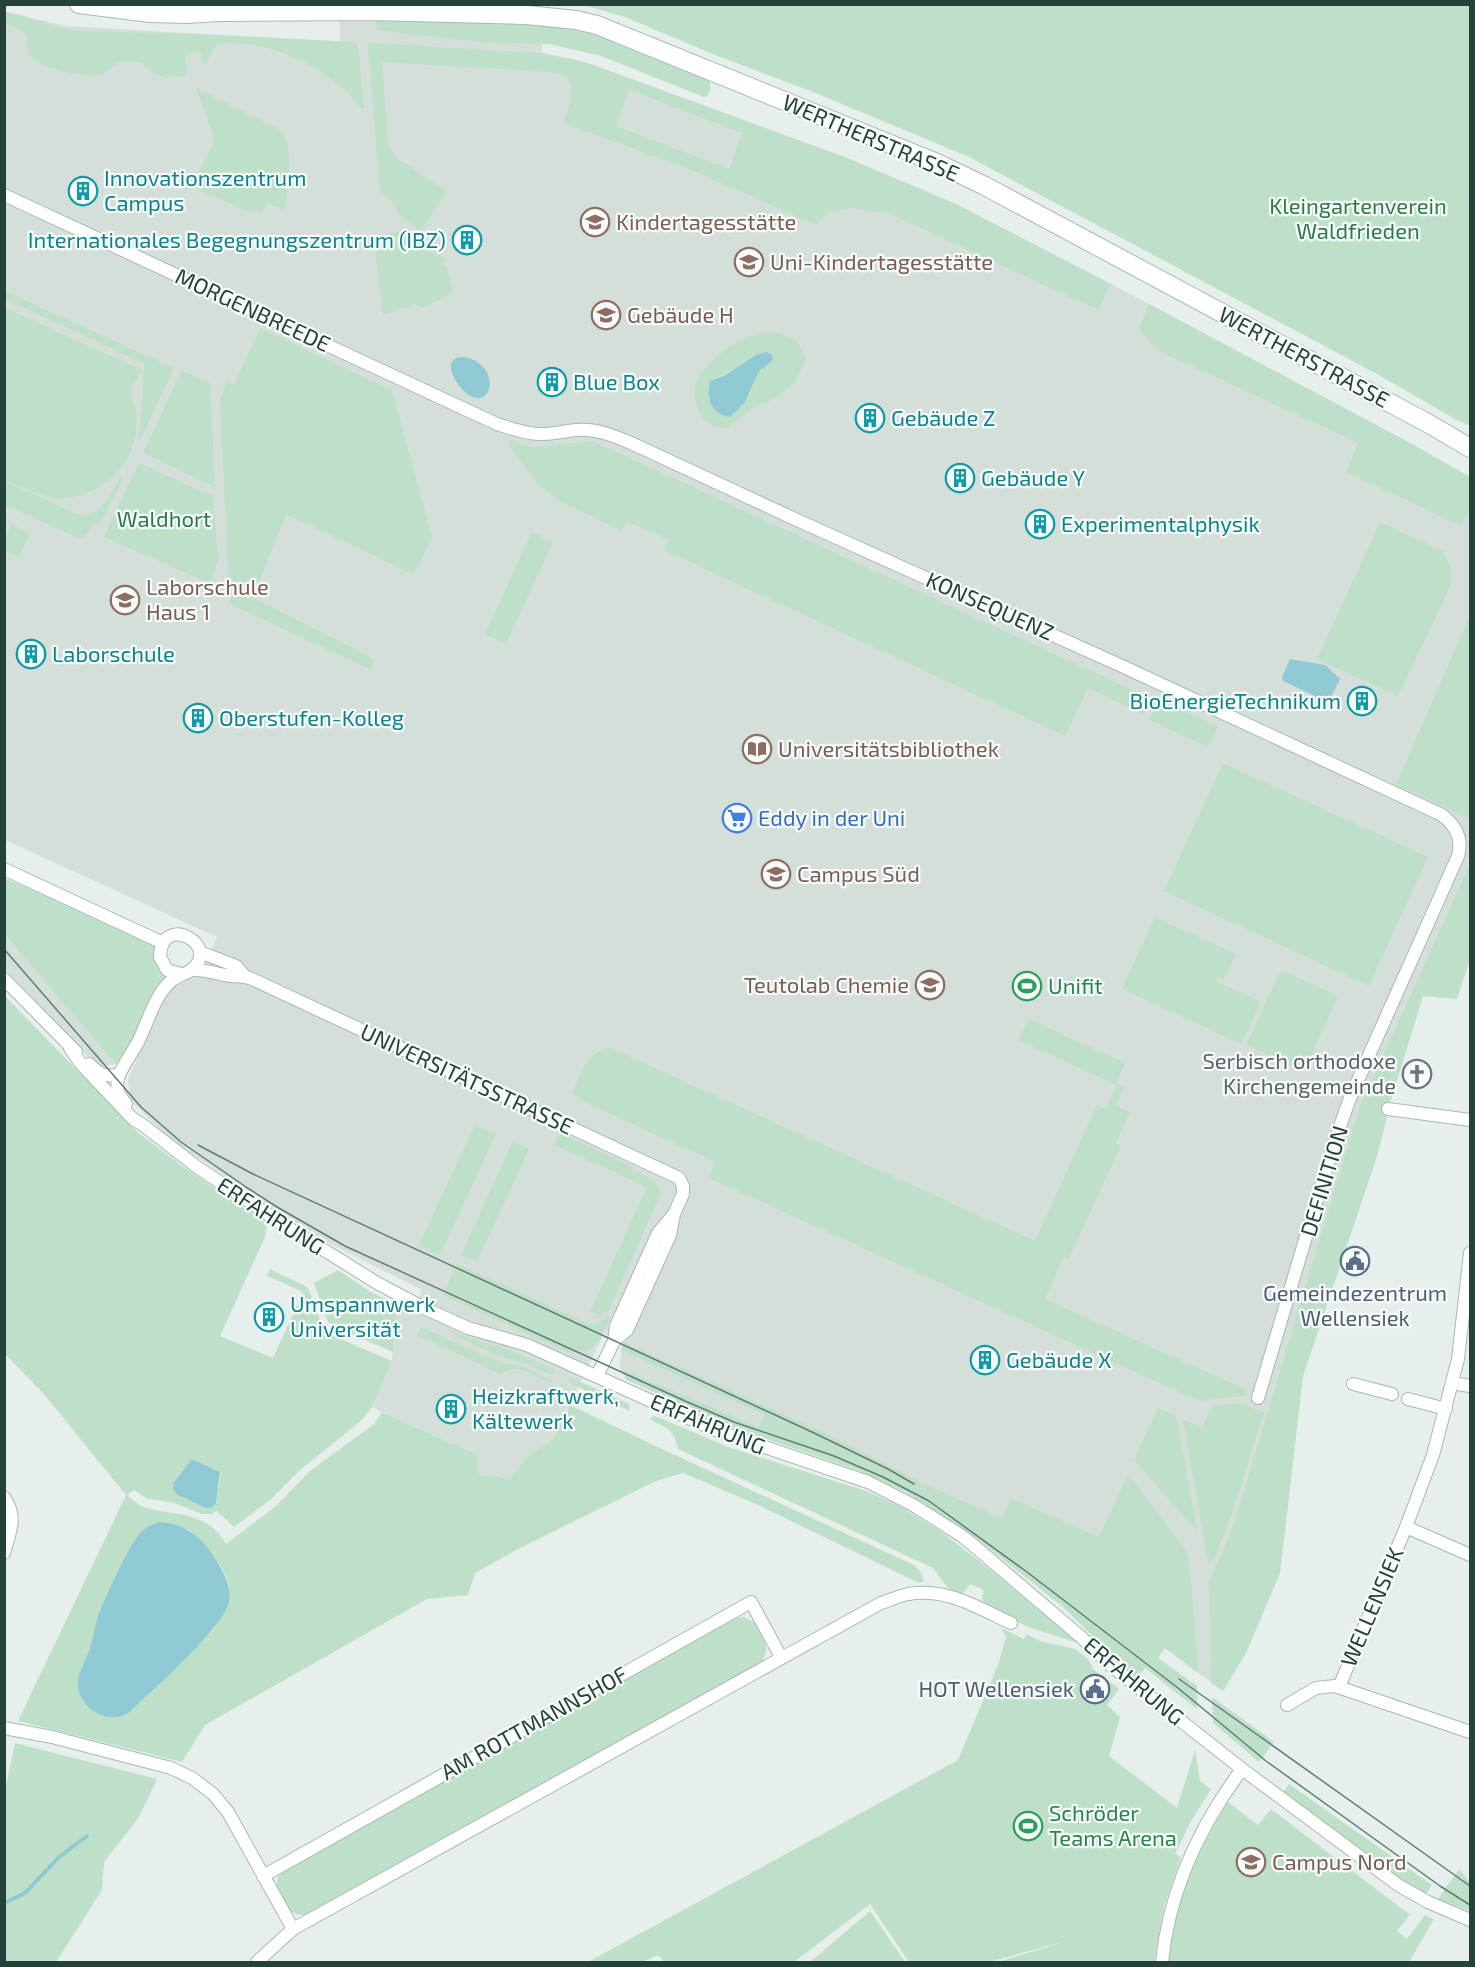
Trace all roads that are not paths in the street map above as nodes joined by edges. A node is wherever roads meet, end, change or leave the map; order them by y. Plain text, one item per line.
1 (79, 4) edge
2 (158, 4) edge
3 (527, 10) edge
4 (219, 12) junction
5 (4, 195) edge
6 (501, 425) joint
7 (1470, 448) edge
8 (1459, 838) joint
9 (4, 869) edge
10 (163, 943) junction
11 (200, 952) junction
12 (187, 972) junction
13 (246, 976) junction
14 (4, 979) edge
15 (70, 1048) junction
16 (119, 1074) junction
17 (1388, 1108) dead end
18 (1470, 1120) edge
19 (143, 1125) junction
20 (1470, 1253) edge
21 (597, 1376) junction
22 (1452, 1383) junction
23 (1353, 1384) dead end
24 (1470, 1386) edge
25 (1392, 1394) dead end
26 (1258, 1398) dead end
27 (1408, 1399) dead end
28 (1446, 1409) junction
29 (4, 1497) edge
30 (1406, 1527) junction
31 (4, 1553) edge
32 (1470, 1555) edge
33 (1011, 1623) dead end
34 (781, 1657) junction
35 (1339, 1687) junction
36 (1287, 1705) dead end
37 (4, 1728) edge
38 (1470, 1732) edge
39 (1242, 1769) junction
40 (263, 1876) junction
41 (1470, 1920) edge
42 (293, 1929) junction
43 (257, 1962) edge
44 (1162, 1962) edge

1 - 4 main road, WERTHERSTRASSE
2 - 4 main road, WERTHERSTRASSE
3 - 4 main road, WERTHERSTRASSE
3 - 7 main road, WERTHERSTRASSE
5 - 6 street, MORGENBREEDE
6 - 8 street, KONSEQUENZ
8 - 26 street, DEFINITION
9 - 10 street
10 - 11 street
10 - 12 street
11 - 12 street
11 - 13 street, UNIVERSITÄTSSTRASSE
12 - 13 street, UNIVERSITÄTSSTRASSE
12 - 16 street
13 - 21 street, UNIVERSITÄTSSTRASSE
14 - 15 street
15 - 16 street
15 - 19 street
16 - 19 street
17 - 18 street
19 - 21 street, ERFAHRUNG
20 - 22 street, WELLENSIEK
21 - 39 street, ERFAHRUNG
22 - 24 street
22 - 28 street, WELLENSIEK
23 - 25 street
27 - 28 street
28 - 30 street, WELLENSIEK
29 - 31 street
30 - 32 street, WELLENSIEK
30 - 35 street, WELLENSIEK
33 - 34 street
34 - 40 street, AM ROTTMANNSHOF
34 - 42 street
35 - 36 street, WELLENSIEK
35 - 38 street, WELLENSIEK
37 - 40 street
39 - 41 street, ERFAHRUNG
39 - 44 street
40 - 42 street
42 - 43 street

